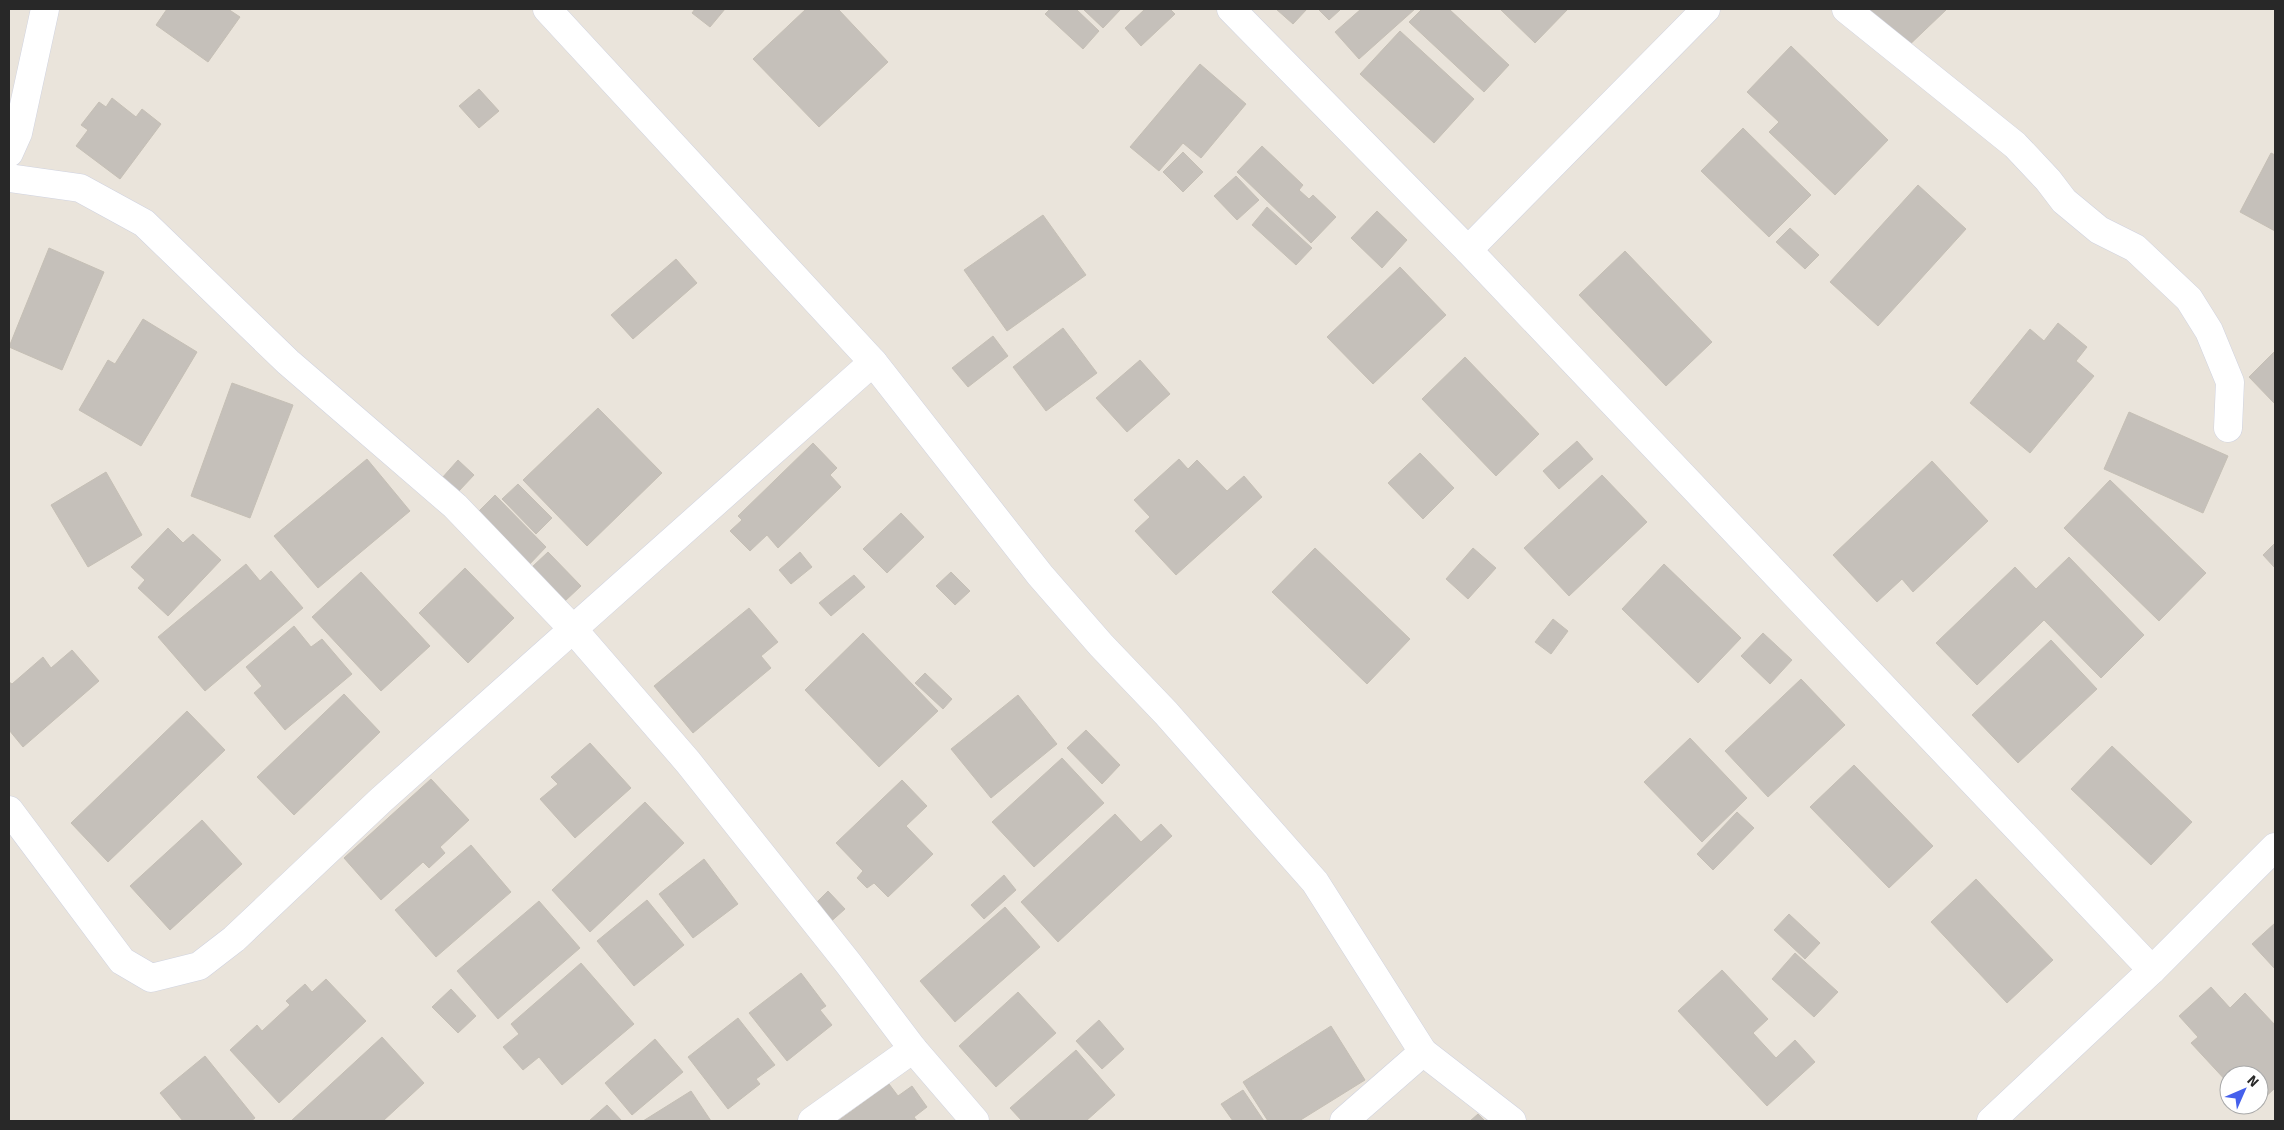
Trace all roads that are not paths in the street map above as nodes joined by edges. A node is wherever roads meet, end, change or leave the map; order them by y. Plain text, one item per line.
1 (45, 9) edge
2 (546, 9) edge
3 (1231, 9) edge
4 (1706, 9) edge
5 (1846, 9) edge
6 (9, 153) edge
7 (9, 178) edge
8 (1468, 250) junction
9 (873, 362) junction
10 (2228, 428) dead end
11 (572, 628) junction
12 (9, 810) edge
13 (2275, 847) edge
14 (2152, 970) junction
15 (913, 1048) junction
16 (1423, 1052) junction
17 (812, 1121) edge
18 (976, 1121) edge
19 (1344, 1121) edge
20 (1512, 1121) edge
21 (1990, 1121) edge

1 - 6 street
2 - 9 street
3 - 8 street
4 - 8 street
5 - 10 street
7 - 11 street
8 - 14 street
9 - 11 street
9 - 16 street
11 - 12 street
11 - 15 street
13 - 14 street
14 - 21 street
15 - 17 street
15 - 18 street
16 - 19 street
16 - 20 street

